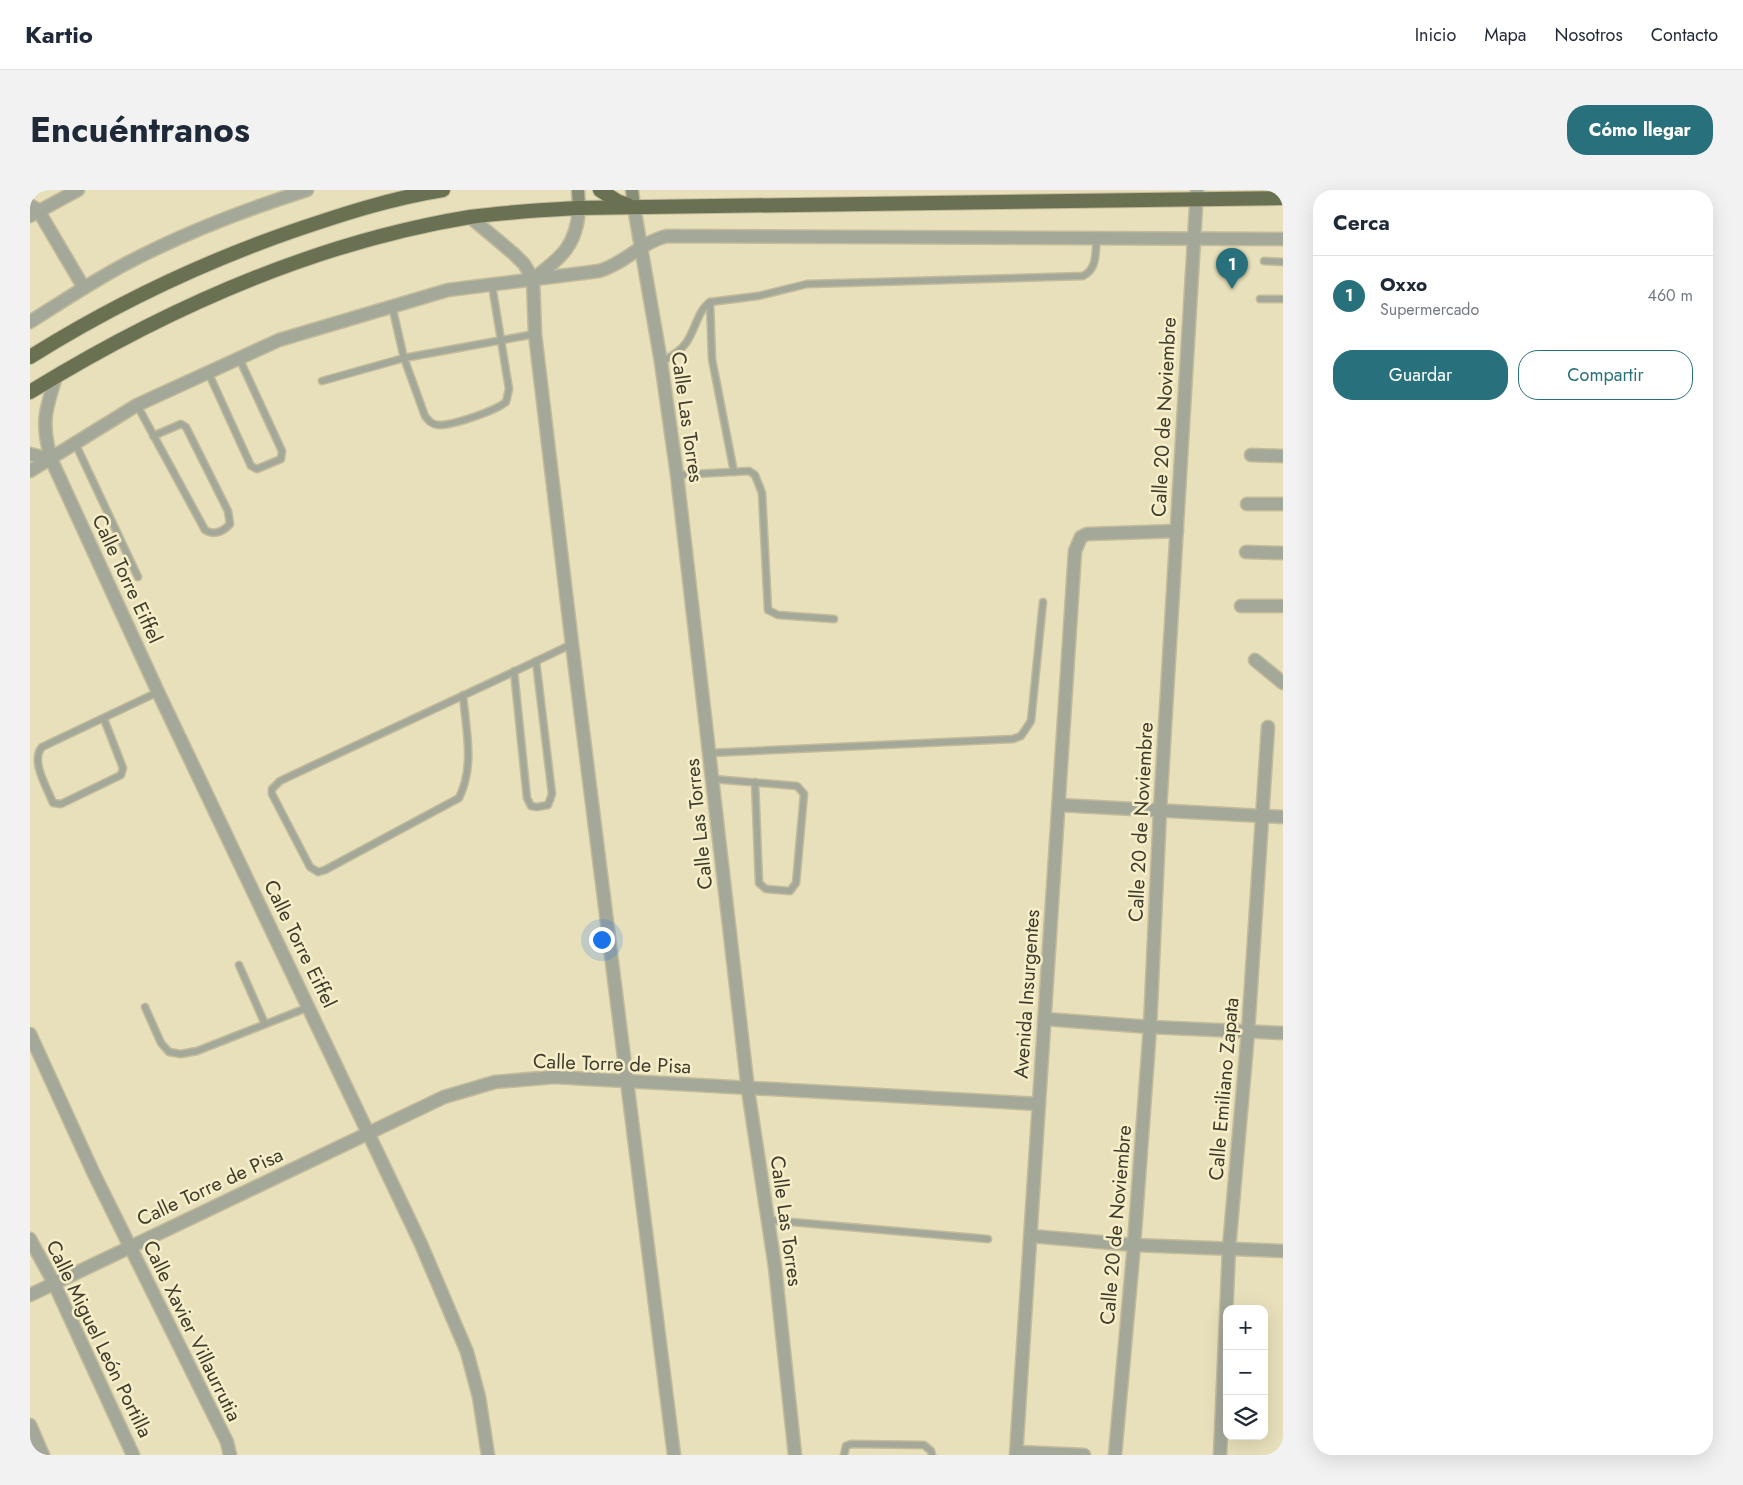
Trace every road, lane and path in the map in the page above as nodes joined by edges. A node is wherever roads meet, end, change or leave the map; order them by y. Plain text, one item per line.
1 (78, 190) edge
2 (307, 190) edge
3 (443, 190) edge
4 (578, 190) edge
5 (600, 190) edge
6 (632, 190) edge
7 (1196, 195) edge
8 (1283, 198) edge
9 (634, 206) junction
10 (579, 208) junction
11 (33, 210) edge
12 (470, 217) junction
13 (1097, 237) junction
14 (1193, 238) junction
15 (1283, 239) edge
16 (640, 248) junction
17 (1264, 261) dead end
18 (1283, 262) edge
19 (533, 279) junction
20 (492, 285) junction
21 (84, 288) junction
22 (1260, 298) dead end
23 (1283, 299) edge
24 (710, 302) junction
25 (392, 306) junction
26 (30, 322) edge
27 (535, 334) junction
28 (502, 340) junction
29 (30, 357) edge
30 (239, 358) junction
31 (404, 358) junction
32 (661, 362) junction
33 (208, 371) junction
34 (56, 376) junction
35 (322, 381) dead end
36 (30, 392) edge
37 (137, 405) junction
38 (154, 436) junction
39 (75, 443) junction
40 (30, 454) edge
41 (1251, 455) dead end
42 (1283, 456) edge
43 (51, 459) junction
44 (30, 472) edge
45 (734, 472) junction
46 (676, 475) junction
47 (1247, 504) dead end
48 (1283, 504) edge
49 (1177, 531) junction
50 (1246, 552) dead end
51 (1283, 553) edge
52 (138, 577) dead end
53 (1043, 602) dead end
54 (1241, 606) dead end
55 (1283, 606) edge
56 (834, 619) dead end
57 (572, 644) junction
58 (1256, 660) dead end
59 (536, 662) junction
60 (514, 671) junction
61 (1283, 683) edge
62 (158, 692) junction
63 (463, 695) junction
64 (104, 719) junction
65 (1268, 727) dead end
66 (710, 753) junction
67 (713, 779) junction
68 (755, 782) junction
69 (1059, 805) junction
70 (1160, 810) junction
71 (1264, 816) junction
72 (1283, 817) edge
73 (239, 965) dead end
74 (145, 1007) dead end
75 (309, 1007) junction
76 (1045, 1019) junction
77 (265, 1024) junction
78 (1150, 1027) junction
79 (1248, 1032) junction
80 (1283, 1033) edge
81 (30, 1034) edge
82 (626, 1082) junction
83 (748, 1090) junction
84 (1039, 1104) junction
85 (370, 1133) junction
86 (768, 1220) junction
87 (1031, 1236) junction
88 (30, 1238) edge
89 (988, 1239) dead end
90 (1134, 1244) junction
91 (129, 1246) junction
92 (1230, 1248) junction
93 (1283, 1251) edge
94 (54, 1283) junction
95 (30, 1295) edge
96 (30, 1425) edge
97 (1016, 1453) edge
98 (44, 1455) edge
99 (134, 1455) edge
100 (230, 1455) edge
101 (488, 1455) edge
102 (674, 1455) edge
103 (795, 1455) edge
104 (844, 1455) edge
105 (932, 1455) edge
106 (1084, 1455) edge
107 (1115, 1455) edge
108 (1220, 1455) edge

1 - 11 street
2 - 21 street
3 - 29 highway
4 - 10 main road
5 - 9 highway
6 - 9 main road, Calle Las Torres
7 - 8 highway
7 - 9 highway
7 - 14 street, Calle 20 de Noviembre
9 - 10 highway
9 - 16 street, Calle Las Torres
10 - 12 highway
10 - 19 street
11 - 21 street
12 - 19 street
12 - 34 highway
13 - 14 street
13 - 16 street
13 - 24 lane
14 - 15 street
14 - 49 street, Calle 20 de Noviembre
16 - 19 street
16 - 32 street, Calle Las Torres
17 - 18 lane
19 - 20 street
19 - 27 street
20 - 25 street
20 - 28 lane
21 - 26 street
22 - 23 lane
24 - 32 lane
24 - 45 lane
25 - 30 street
25 - 31 lane
27 - 28 lane
27 - 57 street
28 - 31 lane
28 - 31 lane
30 - 33 street
30 - 33 lane
31 - 35 lane
32 - 46 street, Calle Las Torres
33 - 37 street
34 - 36 highway
34 - 43 street, Calle Torre Eiffel
37 - 38 lane
37 - 39 street
38 - 38 lane
39 - 43 street
39 - 52 lane
40 - 43 street
41 - 42 street
43 - 44 street
43 - 62 street, Calle Torre Eiffel
45 - 46 lane
45 - 56 lane
46 - 66 street, Calle Las Torres
47 - 48 street
49 - 69 street, Avenida Insurgentes
49 - 70 street, Calle 20 de Noviembre
50 - 51 street
53 - 66 lane
54 - 55 street
57 - 59 lane
57 - 82 street
58 - 61 street
59 - 60 lane
59 - 60 lane
60 - 63 lane
62 - 64 lane
62 - 75 street, Calle Torre Eiffel
63 - 63 lane
64 - 64 lane
65 - 71 street, Calle Emiliano Zapata
66 - 67 street, Calle Las Torres
67 - 68 lane
67 - 83 street, Calle Las Torres
68 - 68 lane
69 - 70 street
69 - 76 street, Avenida Insurgentes
70 - 71 street
70 - 78 street, Calle 20 de Noviembre
71 - 72 street
71 - 79 street, Calle Emiliano Zapata
73 - 77 lane
74 - 77 lane
75 - 77 lane
75 - 85 street, Calle Torre Eiffel
76 - 78 street
76 - 84 street, Avenida Insurgentes
78 - 79 street
78 - 90 street, Calle 20 de Noviembre
79 - 80 street
79 - 92 street, Calle Emiliano Zapata
81 - 91 street, Calle Xavier Villaurrutia
82 - 83 street, Calle Torre de Pisa
82 - 85 street, Calle Torre de Pisa
82 - 102 street
83 - 84 street, Calle Torre de Pisa
83 - 86 street, Calle Las Torres
84 - 87 street, Avenida Insurgentes
85 - 91 street, Calle Torre de Pisa
85 - 101 street, Calle Torre Eiffel
86 - 89 lane
86 - 103 street, Calle Las Torres
87 - 90 street
87 - 97 street, Avenida Insurgentes
88 - 94 street, Calle Miguel León Portilla
90 - 92 street
90 - 107 street, Calle 20 de Noviembre
91 - 94 street, Calle Torre de Pisa
91 - 100 street, Calle Xavier Villaurrutia
92 - 93 street
92 - 108 street, Calle Emiliano Zapata
94 - 95 street, Calle Torre de Pisa
94 - 99 street, Calle Miguel León Portilla
96 - 98 street
97 - 106 street
104 - 105 lane

